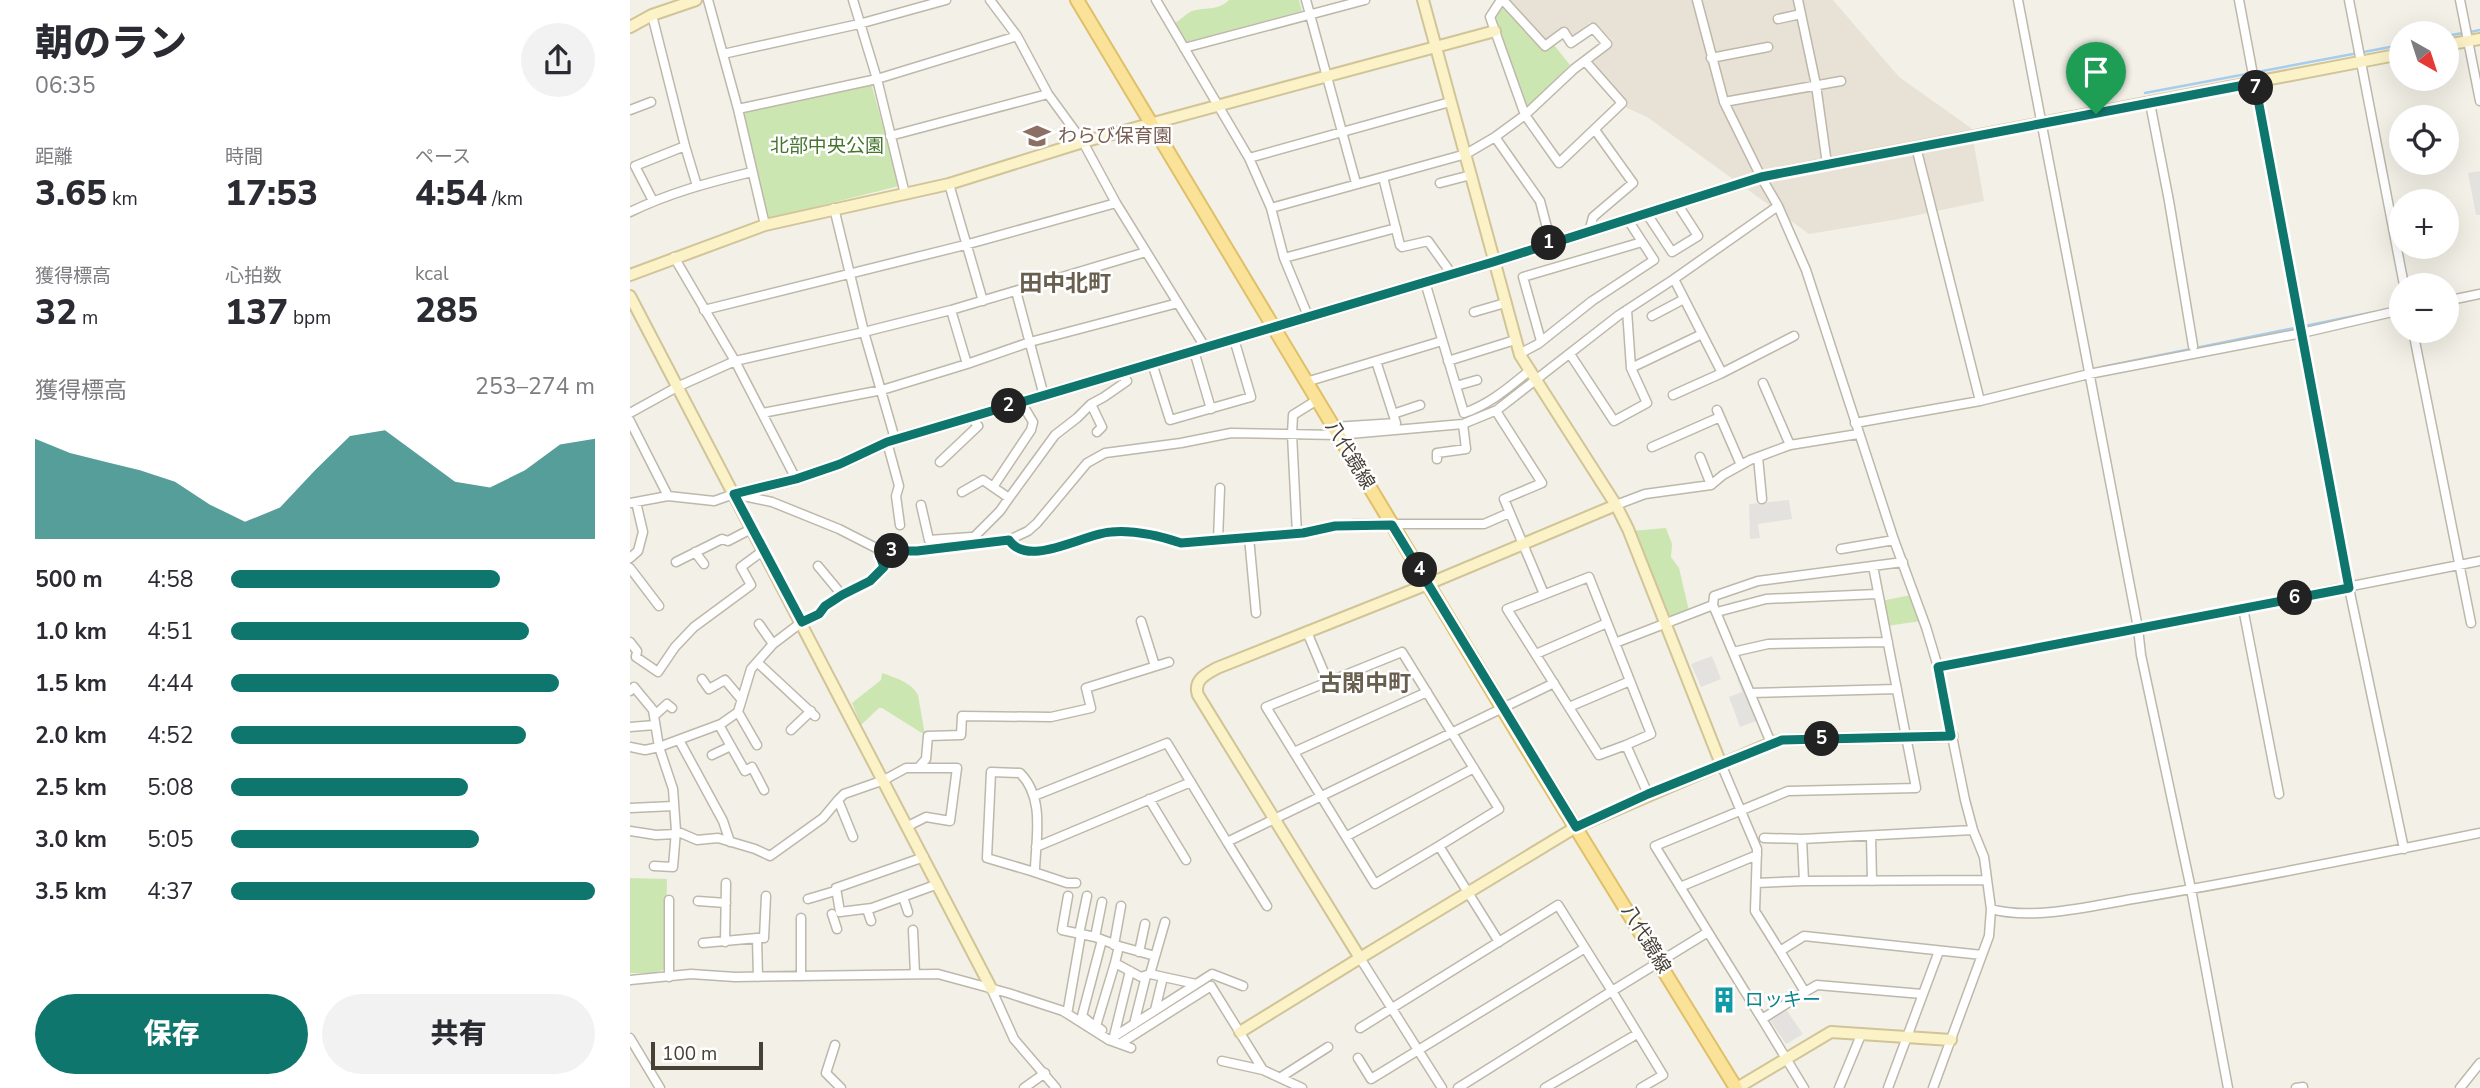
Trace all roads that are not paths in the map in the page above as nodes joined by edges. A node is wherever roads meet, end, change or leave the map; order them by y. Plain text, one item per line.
1 (696, 0) edge
2 (708, 0) edge
3 (853, 0) edge
4 (946, 0) edge
5 (990, 0) edge
6 (1077, 0) edge
7 (1156, 0) edge
8 (1306, 0) edge
9 (1363, 0) edge
10 (1423, 0) edge
11 (1502, 0) edge
12 (1697, 0) edge
13 (1798, 0) edge
14 (2018, 0) edge
15 (2239, 0) edge
16 (2349, 0) edge
17 (2460, 0) edge
18 (1801, 14) junction
19 (652, 15) junction
20 (1310, 15) junction
21 (1778, 19) dead end
22 (859, 24) junction
23 (630, 27) edge
24 (1495, 32) junction
25 (1017, 36) junction
26 (2470, 36) edge
27 (1768, 47) dead end
28 (1184, 48) junction
29 (1435, 49) junction
30 (723, 54) junction
31 (2389, 55) edge
32 (2360, 56) junction
33 (1712, 58) junction
34 (1585, 61) junction
35 (1327, 76) junction
36 (877, 79) junction
37 (2254, 80) junction
38 (1841, 81) dead end
39 (1816, 85) junction
40 (1048, 94) junction
41 (2480, 101) edge
42 (651, 102) dead end
43 (1450, 102) junction
44 (1724, 102) junction
45 (2150, 103) junction
46 (1218, 105) junction
47 (738, 109) junction
48 (630, 110) edge
49 (1525, 115) junction
50 (1153, 124) junction
51 (2043, 125) junction
52 (1595, 130) junction
53 (1341, 132) junction
54 (890, 136) junction
55 (1495, 137) junction
56 (1083, 142) junction
57 (685, 146) junction
58 (1916, 147) junction
59 (1466, 154) junction
60 (1249, 158) junction
61 (1827, 164) junction
62 (752, 172) junction
63 (1471, 175) junction
64 (1382, 177) junction
65 (1761, 177) junction
66 (1356, 183) junction
67 (1440, 183) dead end
68 (949, 184) junction
69 (698, 186) junction
70 (905, 194) junction
71 (653, 201) junction
72 (1116, 203) junction
73 (1678, 205) junction
74 (1778, 206) junction
75 (834, 208) junction
76 (1271, 208) junction
77 (630, 212) edge
78 (1647, 214) junction
79 (1628, 220) junction
80 (765, 225) junction
81 (1396, 228) junction
82 (1589, 232) junction
83 (1642, 242) junction
84 (1551, 243) junction
85 (965, 245) junction
86 (1146, 253) junction
87 (674, 257) junction
88 (1284, 258) junction
89 (1493, 262) junction
90 (851, 272) junction
91 (1451, 273) junction
92 (2402, 273) edge
93 (630, 275) edge
94 (1674, 279) junction
95 (1425, 282) junction
96 (1016, 290) junction
97 (2480, 294) edge
98 (630, 296) edge
99 (2459, 298) edge
100 (1684, 299) junction
101 (983, 301) junction
102 (1178, 303) junction
103 (1505, 303) junction
104 (704, 310) junction
105 (951, 310) junction
106 (1627, 310) junction
107 (1474, 312) dead end
108 (2389, 312) edge
109 (1308, 316) junction
110 (1652, 316) dead end
111 (1272, 327) junction
112 (2302, 329) junction
113 (864, 332) junction
114 (1702, 334) junction
115 (1794, 336) dead end
116 (1234, 338) junction
117 (1515, 340) junction
118 (1442, 341) junction
119 (1541, 341) junction
120 (1030, 342) junction
121 (2415, 343) edge
122 (2193, 346) dead end
123 (1199, 349) junction
124 (1519, 354) junction
125 (1570, 354) junction
126 (736, 361) junction
127 (1377, 361) junction
128 (1448, 361) junction
129 (1152, 363) junction
130 (967, 364) junction
131 (1631, 368) junction
132 (1120, 373) junction
133 (1722, 373) junction
134 (2089, 374) junction
135 (1532, 376) junction
136 (1476, 380) dead end
137 (1306, 382) junction
138 (1763, 383) dead end
139 (1456, 386) junction
140 (677, 387) junction
141 (882, 390) junction
142 (1044, 396) junction
143 (1673, 396) dead end
144 (1317, 400) junction
145 (1980, 401) junction
146 (1021, 402) junction
147 (1090, 404) junction
148 (1420, 405) dead end
149 (1211, 408) junction
150 (1496, 411) junction
151 (630, 413) edge
152 (762, 413) junction
153 (1393, 414) junction
154 (971, 417) junction
155 (630, 421) edge
156 (1855, 423) junction
157 (1463, 424) junction
158 (1102, 427) dead end
159 (1336, 431) junction
160 (1292, 434) junction
161 (1858, 434) junction
162 (891, 440) junction
163 (1790, 445) junction
164 (1652, 447) dead end
165 (1700, 457) dead end
166 (1758, 457) junction
167 (1437, 459) dead end
168 (943, 462) dead end
169 (1741, 465) junction
170 (796, 479) junction
171 (1712, 485) junction
172 (993, 487) junction
173 (1220, 488) dead end
174 (962, 492) dead end
175 (734, 494) junction
176 (668, 496) junction
177 (1009, 498) junction
178 (1762, 499) dead end
179 (633, 503) edge
180 (921, 505) dead end
181 (1616, 505) junction
182 (1509, 513) junction
183 (1392, 525) junction
184 (900, 526) dead end
185 (753, 528) junction
186 (1297, 534) junction
187 (1250, 537) junction
188 (972, 540) junction
189 (1009, 540) junction
190 (1218, 540) junction
191 (1894, 540) junction
192 (1523, 545) junction
193 (1841, 549) dead end
194 (764, 550) junction
195 (882, 551) junction
196 (695, 552) junction
197 (630, 558) edge
198 (2480, 561) edge
199 (676, 562) dead end
200 (1903, 562) junction
201 (704, 564) dead end
202 (818, 566) dead end
203 (1873, 566) junction
204 (2459, 566) junction
205 (630, 568) edge
206 (1428, 584) junction
207 (2349, 588) junction
208 (1544, 594) junction
209 (1877, 594) junction
210 (842, 595) junction
211 (659, 606) dead end
212 (2243, 608) junction
213 (1715, 609) junction
214 (1256, 613) dead end
215 (1141, 621) dead end
216 (802, 622) junction
217 (1607, 623) junction
218 (2471, 623) dead end
219 (759, 624) dead end
220 (1666, 624) junction
221 (2138, 628) junction
222 (1307, 632) junction
223 (630, 642) edge
224 (1888, 642) junction
225 (1615, 643) junction
226 (773, 644) junction
227 (1733, 652) junction
228 (1535, 654) junction
229 (633, 659) edge
230 (757, 662) junction
231 (1169, 662) dead end
232 (1155, 666) junction
233 (1938, 667) junction
234 (702, 679) dead end
235 (1630, 681) junction
236 (1328, 682) junction
237 (1554, 683) junction
238 (1897, 688) junction
239 (630, 691) edge
240 (1427, 692) junction
241 (1750, 693) junction
242 (741, 699) junction
243 (1502, 707) junction
244 (1569, 707) junction
245 (672, 708) dead end
246 (738, 712) junction
247 (655, 721) junction
248 (719, 725) junction
249 (630, 726) edge
250 (791, 730) dead end
251 (1451, 732) junction
252 (1951, 736) junction
253 (1906, 737) junction
254 (679, 740) junction
255 (1771, 743) junction
256 (757, 745) dead end
257 (1626, 745) junction
258 (731, 746) junction
259 (630, 747) edge
260 (659, 747) junction
261 (1294, 752) junction
262 (712, 755) dead end
263 (1721, 764) junction
264 (919, 767) junction
265 (1474, 768) junction
266 (884, 780) junction
267 (1191, 782) junction
268 (764, 790) dead end
269 (1648, 794) junction
270 (2279, 794) dead end
271 (709, 795) junction
272 (1034, 796) junction
273 (1320, 796) junction
274 (697, 797) dead end
275 (1149, 799) junction
276 (838, 800) junction
277 (674, 806) junction
278 (630, 808) edge
279 (1741, 810) junction
280 (1275, 818) junction
281 (908, 827) junction
282 (1576, 827) junction
283 (1973, 830) junction
284 (630, 831) edge
285 (676, 833) junction
286 (2480, 833) edge
287 (1347, 836) junction
288 (1871, 836) junction
289 (853, 837) dead end
290 (1764, 838) dead end
291 (1802, 839) junction
292 (730, 842) junction
293 (1227, 842) junction
294 (1439, 846) junction
295 (1036, 847) junction
296 (2404, 849) junction
297 (1757, 855) junction
298 (924, 857) junction
299 (1186, 860) dead end
300 (654, 866) dead end
301 (1031, 871) junction
302 (1987, 880) junction
303 (1804, 881) junction
304 (1872, 881) junction
305 (726, 883) dead end
306 (1076, 883) dead end
307 (1756, 883) junction
308 (938, 884) junction
309 (1680, 887) junction
310 (2191, 889) junction
311 (835, 891) junction
312 (1466, 891) junction
313 (765, 896) dead end
314 (1068, 896) dead end
315 (1087, 896) dead end
316 (904, 897) junction
317 (808, 899) dead end
318 (669, 900) dead end
319 (698, 901) dead end
320 (1102, 902) dead end
321 (726, 903) junction
322 (1121, 906) dead end
323 (1267, 906) dead end
324 (867, 909) junction
325 (1991, 909) junction
326 (908, 912) dead end
327 (833, 914) junction
328 (801, 918) dead end
329 (871, 921) dead end
330 (1165, 922) dead end
331 (1145, 924) dead end
332 (837, 929) dead end
333 (913, 930) dead end
334 (1708, 932) junction
335 (1080, 934) junction
336 (757, 938) junction
337 (1098, 939) junction
338 (725, 942) junction
339 (1499, 942) junction
340 (704, 943) dead end
341 (1116, 946) junction
342 (1585, 948) junction
343 (1780, 951) junction
344 (1939, 951) junction
345 (1139, 952) junction
346 (1982, 955) junction
347 (1155, 956) junction
348 (1360, 958) junction
349 (1660, 962) junction
350 (1115, 963) junction
351 (1130, 971) junction
352 (915, 974) junction
353 (1148, 975) junction
354 (801, 976) junction
355 (1163, 976) junction
356 (669, 977) junction
357 (758, 977) junction
358 (630, 981) edge
359 (1196, 984) junction
360 (1243, 986) dead end
361 (992, 988) junction
362 (1612, 991) junction
363 (1805, 992) junction
364 (1922, 994) junction
365 (1392, 1008) junction
366 (1155, 1010) junction
367 (1068, 1011) junction
368 (1082, 1016) junction
369 (1762, 1019) junction
370 (1134, 1024) junction
371 (1096, 1026) junction
372 (1360, 1028) dead end
373 (1240, 1032) junction
374 (1637, 1034) junction
375 (1861, 1035) junction
376 (630, 1038) edge
377 (1111, 1038) junction
378 (1906, 1039) junction
379 (1951, 1040) junction
380 (1121, 1043) junction
381 (835, 1045) dead end
382 (1328, 1047) dead end
383 (1131, 1048) dead end
384 (1419, 1052) junction
385 (1358, 1058) dead end
386 (1786, 1059) junction
387 (1222, 1061) dead end
388 (2480, 1063) edge
389 (1263, 1070) junction
390 (1045, 1073) junction
391 (1281, 1077) junction
392 (660, 1088) edge
393 (841, 1088) edge
394 (1024, 1088) edge
395 (1056, 1088) edge
396 (1302, 1088) edge
397 (1442, 1088) edge
398 (1458, 1088) edge
399 (1545, 1088) edge
400 (1641, 1088) edge
401 (1737, 1088) edge
402 (1804, 1088) edge
403 (1839, 1088) edge
404 (1888, 1088) edge
405 (1933, 1088) edge
406 (2228, 1088) edge
407 (2460, 1088) edge

1 - 19 street
2 - 30 street
3 - 22 street
4 - 22 street
5 - 25 street
6 - 50 main road, 八代鏡線
7 - 28 street
8 - 20 street
9 - 20 street
10 - 29 street
11 - 24 street
11 - 34 street
12 - 33 street
13 - 18 street
14 - 51 street
15 - 37 street
16 - 32 street
17 - 26 street
18 - 21 street
18 - 39 street
19 - 23 street
19 - 57 street
20 - 28 street
20 - 35 street
22 - 30 street
22 - 36 street
24 - 29 street
24 - 49 street
25 - 36 street
25 - 40 street
26 - 41 street
27 - 33 street
28 - 46 street
29 - 35 street
29 - 43 street
30 - 47 street
31 - 32 street
32 - 37 street
32 - 92 street
33 - 44 street
34 - 49 street
34 - 52 street
35 - 46 street
35 - 53 street
36 - 47 street
36 - 54 street
37 - 45 street
37 - 112 street
38 - 39 street
39 - 44 street
39 - 61 street
40 - 54 street
40 - 56 street
42 - 48 street
43 - 53 street
43 - 59 street
44 - 65 street
45 - 51 street
45 - 122 street
46 - 50 street
46 - 60 street
47 - 62 street
49 - 52 street
49 - 55 street
50 - 56 street
50 - 111 main road, 八代鏡線
51 - 58 street
51 - 134 street
52 - 82 street
53 - 60 street
53 - 66 street
54 - 70 street
55 - 59 street
55 - 84 street
56 - 68 street
56 - 72 street
57 - 69 street
57 - 71 street
58 - 61 street
58 - 145 street
59 - 63 street
59 - 64 street
60 - 76 street
61 - 65 street
62 - 69 street
62 - 80 street
63 - 67 street
63 - 89 street
64 - 66 street
64 - 81 street
65 - 73 street
65 - 74 street
66 - 76 street
68 - 70 street
68 - 85 street
69 - 71 street
70 - 75 street
71 - 77 street
72 - 85 street
72 - 86 street
73 - 78 street
73 - 78 street
74 - 94 street
74 - 156 street
75 - 80 street
75 - 90 street
76 - 88 street
78 - 79 street
79 - 82 street
79 - 83 street
80 - 87 street
81 - 88 street
81 - 91 street
82 - 84 street
83 - 119 street
83 - 119 street
84 - 89 street
85 - 90 street
85 - 101 street
86 - 96 street
86 - 102 street
87 - 93 street
87 - 104 street
88 - 109 street
89 - 91 street
89 - 103 street
90 - 104 street
90 - 113 street
91 - 95 street
94 - 100 street
94 - 106 street
95 - 109 street
95 - 118 street
96 - 101 street
96 - 120 street
97 - 99 street
98 - 140 street
100 - 110 street
100 - 114 street
101 - 105 street
102 - 120 street
102 - 123 street
103 - 107 street
103 - 117 street
104 - 126 street
105 - 113 street
105 - 130 street
106 - 125 street
106 - 131 street
108 - 112 street
109 - 111 street
111 - 116 street
111 - 137 main road, 八代鏡線
112 - 134 street
112 - 207 street
113 - 126 street
113 - 141 street
114 - 131 street
114 - 133 street
115 - 133 street
116 - 123 street
116 - 149 street
117 - 124 street
117 - 128 street
118 - 127 street
118 - 128 street
119 - 124 street
120 - 130 street
120 - 142 street
121 - 204 street
123 - 129 street
123 - 149 street
124 - 135 street
125 - 131 street
125 - 135 street
126 - 140 street
126 - 152 street
127 - 137 street
127 - 153 street
128 - 139 street
129 - 132 street
129 - 149 street
130 - 141 street
132 - 142 street
132 - 147 street
133 - 143 street
134 - 145 street
134 - 221 street
135 - 139 street
135 - 150 street
135 - 181 street
136 - 139 street
137 - 144 main road, 八代鏡線
138 - 163 street
140 - 151 street
140 - 175 street
141 - 152 street
141 - 162 street
142 - 146 street
144 - 159 main road, 八代鏡線
144 - 160 street
145 - 156 street
146 - 154 street
146 - 172 street
147 - 158 street
147 - 177 street
148 - 153 street
150 - 157 street
150 - 182 street
152 - 170 street
153 - 159 street
154 - 162 street
154 - 168 street
155 - 176 street
156 - 161 street
157 - 159 street
157 - 167 street
159 - 160 street
159 - 183 main road, 八代鏡線
160 - 186 street
160 - 189 street
161 - 163 street
161 - 191 street
162 - 170 street
162 - 184 street
163 - 166 street
164 - 169 street
165 - 171 street
166 - 169 street
166 - 178 street
169 - 171 street
170 - 175 street
171 - 181 street
172 - 174 street
172 - 177 street
173 - 190 street
175 - 176 street
175 - 185 street
175 - 195 street
176 - 179 street
177 - 188 street
179 - 197 street
180 - 188 street
181 - 192 street
181 - 220 street
182 - 183 street
182 - 192 street
183 - 186 street
183 - 206 main road, 八代鏡線
185 - 194 street
185 - 196 street
186 - 187 street
187 - 190 street
187 - 214 street
188 - 189 street
188 - 195 street
189 - 190 street
191 - 193 street
191 - 200 street
192 - 206 street
192 - 208 street
194 - 216 street
194 - 229 street
195 - 210 street
196 - 199 street
196 - 201 street
198 - 204 street
200 - 203 street
200 - 233 street
202 - 210 street
203 - 209 street
203 - 213 street
204 - 207 street
204 - 218 street
205 - 211 street
206 - 222 street
206 - 243 main road, 八代鏡線
207 - 212 street
207 - 296 street
208 - 217 street
208 - 228 street
209 - 213 street
209 - 224 street
210 - 216 street
212 - 221 street
212 - 270 street
213 - 220 street
213 - 227 street
215 - 232 street
216 - 226 street
216 - 266 street
217 - 225 street
217 - 228 street
219 - 226 street
220 - 225 street
220 - 263 street
221 - 233 street
221 - 310 street
222 - 236 street
222 - 280 street
223 - 229 street
224 - 227 street
224 - 238 street
225 - 235 street
226 - 230 street
227 - 241 street
228 - 237 street
230 - 242 street
230 - 250 street
231 - 232 street
232 - 264 street
233 - 252 street
234 - 242 street
235 - 244 street
235 - 257 street
236 - 240 street
236 - 261 street
237 - 243 street
237 - 244 street
238 - 241 street
238 - 253 street
239 - 247 street
240 - 251 street
240 - 261 street
241 - 255 street
242 - 246 street
243 - 251 street
243 - 282 main road, 八代鏡線
244 - 257 street
245 - 247 street
246 - 248 street
246 - 256 street
247 - 249 street
247 - 260 street
248 - 254 street
248 - 258 street
251 - 265 street
251 - 273 street
252 - 253 street
252 - 283 street
253 - 255 street
253 - 279 street
254 - 260 street
254 - 271 street
255 - 263 street
257 - 269 street
258 - 262 street
258 - 268 street
259 - 260 street
260 - 277 street
261 - 273 street
263 - 269 street
263 - 279 street
264 - 266 street
264 - 281 street
265 - 287 street
265 - 294 street
266 - 276 street
266 - 281 street
267 - 272 street
267 - 275 street
267 - 293 street
269 - 282 street
271 - 274 street
271 - 292 street
272 - 295 street
272 - 301 street
273 - 280 street
273 - 287 street
275 - 295 street
275 - 299 street
276 - 289 street
276 - 292 street
277 - 278 street
277 - 285 street
279 - 297 street
279 - 309 street
280 - 293 street
280 - 348 street
281 - 298 street
282 - 312 street
282 - 349 main road, 八代鏡線
283 - 288 street
283 - 302 street
284 - 285 street
285 - 292 street
285 - 300 street
286 - 296 street
287 - 294 street
288 - 291 street
288 - 304 street
290 - 291 street
291 - 303 street
293 - 323 street
294 - 312 street
295 - 301 street
296 - 310 street
297 - 307 street
297 - 309 street
298 - 308 street
298 - 311 street
301 - 306 street
302 - 304 street
302 - 325 street
303 - 304 street
303 - 307 street
305 - 321 street
307 - 343 street
308 - 316 street
308 - 361 street
309 - 334 street
310 - 325 street
310 - 406 street
311 - 317 street
311 - 327 street
312 - 339 street
312 - 348 street
313 - 336 street
314 - 335 street
315 - 335 street
316 - 324 street
316 - 326 street
318 - 356 street
319 - 321 street
320 - 337 street
321 - 338 street
322 - 341 street
324 - 327 street
324 - 329 street
325 - 346 street
327 - 332 street
328 - 354 street
330 - 347 street
331 - 345 street
333 - 352 street
334 - 349 street
334 - 369 street
335 - 337 street
335 - 367 street
336 - 338 street
336 - 357 street
337 - 341 street
337 - 368 street
338 - 340 street
339 - 342 street
339 - 365 street
341 - 345 street
341 - 350 street
342 - 362 street
342 - 384 street
343 - 344 street
343 - 363 street
344 - 346 street
344 - 364 street
345 - 347 street
346 - 379 street
347 - 353 street
348 - 365 street
348 - 373 street
349 - 362 street
349 - 401 main road, 八代鏡線
350 - 351 street
350 - 371 street
351 - 353 street
351 - 377 street
352 - 354 street
352 - 361 street
353 - 355 street
353 - 370 street
354 - 357 street
355 - 359 street
355 - 366 street
356 - 357 street
356 - 358 street
359 - 360 street
359 - 366 street
361 - 367 street
361 - 390 street
362 - 374 street
362 - 398 street
363 - 364 street
363 - 369 street
364 - 378 street
365 - 372 street
365 - 384 street
366 - 370 street
367 - 368 street
367 - 377 street
368 - 371 street
369 - 386 street
370 - 377 street
371 - 377 street
373 - 380 street
373 - 389 street
374 - 399 street
374 - 400 street
375 - 378 street
375 - 386 street
375 - 403 street
376 - 392 street
377 - 380 street
378 - 379 street
378 - 404 street
379 - 405 street
380 - 383 street
381 - 393 street
382 - 391 street
384 - 385 street
384 - 397 street
386 - 401 street
386 - 402 street
387 - 389 street
388 - 407 street
389 - 391 street
390 - 394 street
390 - 395 street
391 - 396 street

